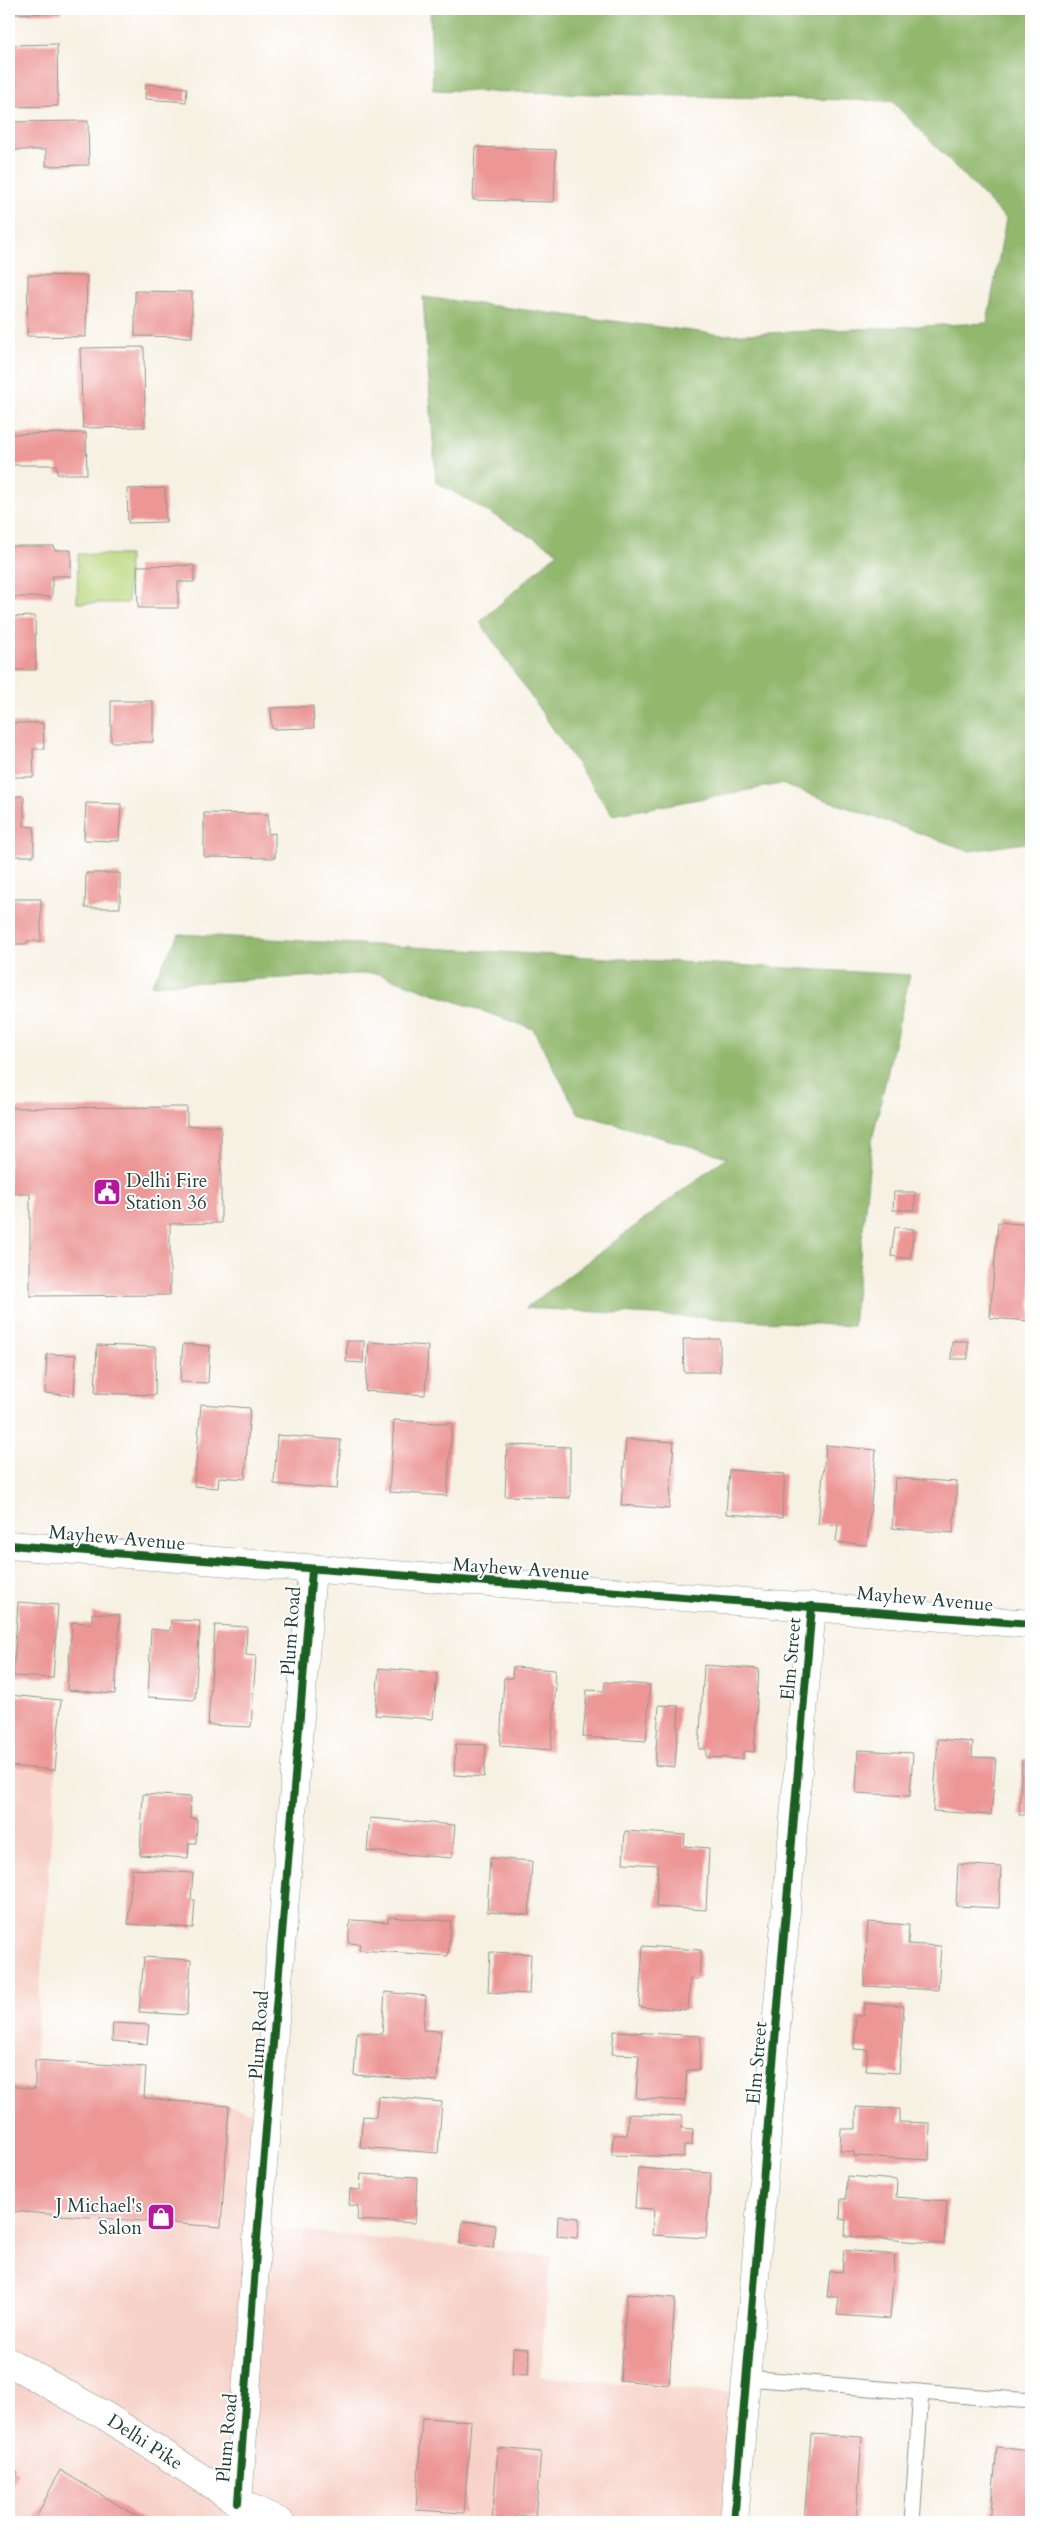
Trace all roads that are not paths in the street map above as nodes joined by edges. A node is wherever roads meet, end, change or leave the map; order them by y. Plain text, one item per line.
1 (9, 1545) edge
2 (312, 1570) junction
3 (812, 1606) junction
4 (1031, 1624) edge
5 (9, 2362) edge
6 (746, 2378) junction
7 (921, 2392) junction
8 (1031, 2401) edge
9 (238, 2502) junction
10 (277, 2522) edge
11 (734, 2522) edge
12 (912, 2522) edge

1 - 2 street, Mayhew Avenue
2 - 3 street, Mayhew Avenue
2 - 9 street, Plum Road
3 - 4 street, Mayhew Avenue
3 - 6 street, Elm Street
5 - 9 street, Delhi Pike
6 - 7 lane
6 - 11 street, Elm Street
7 - 8 lane
7 - 12 lane
9 - 10 street, Delhi Pike

